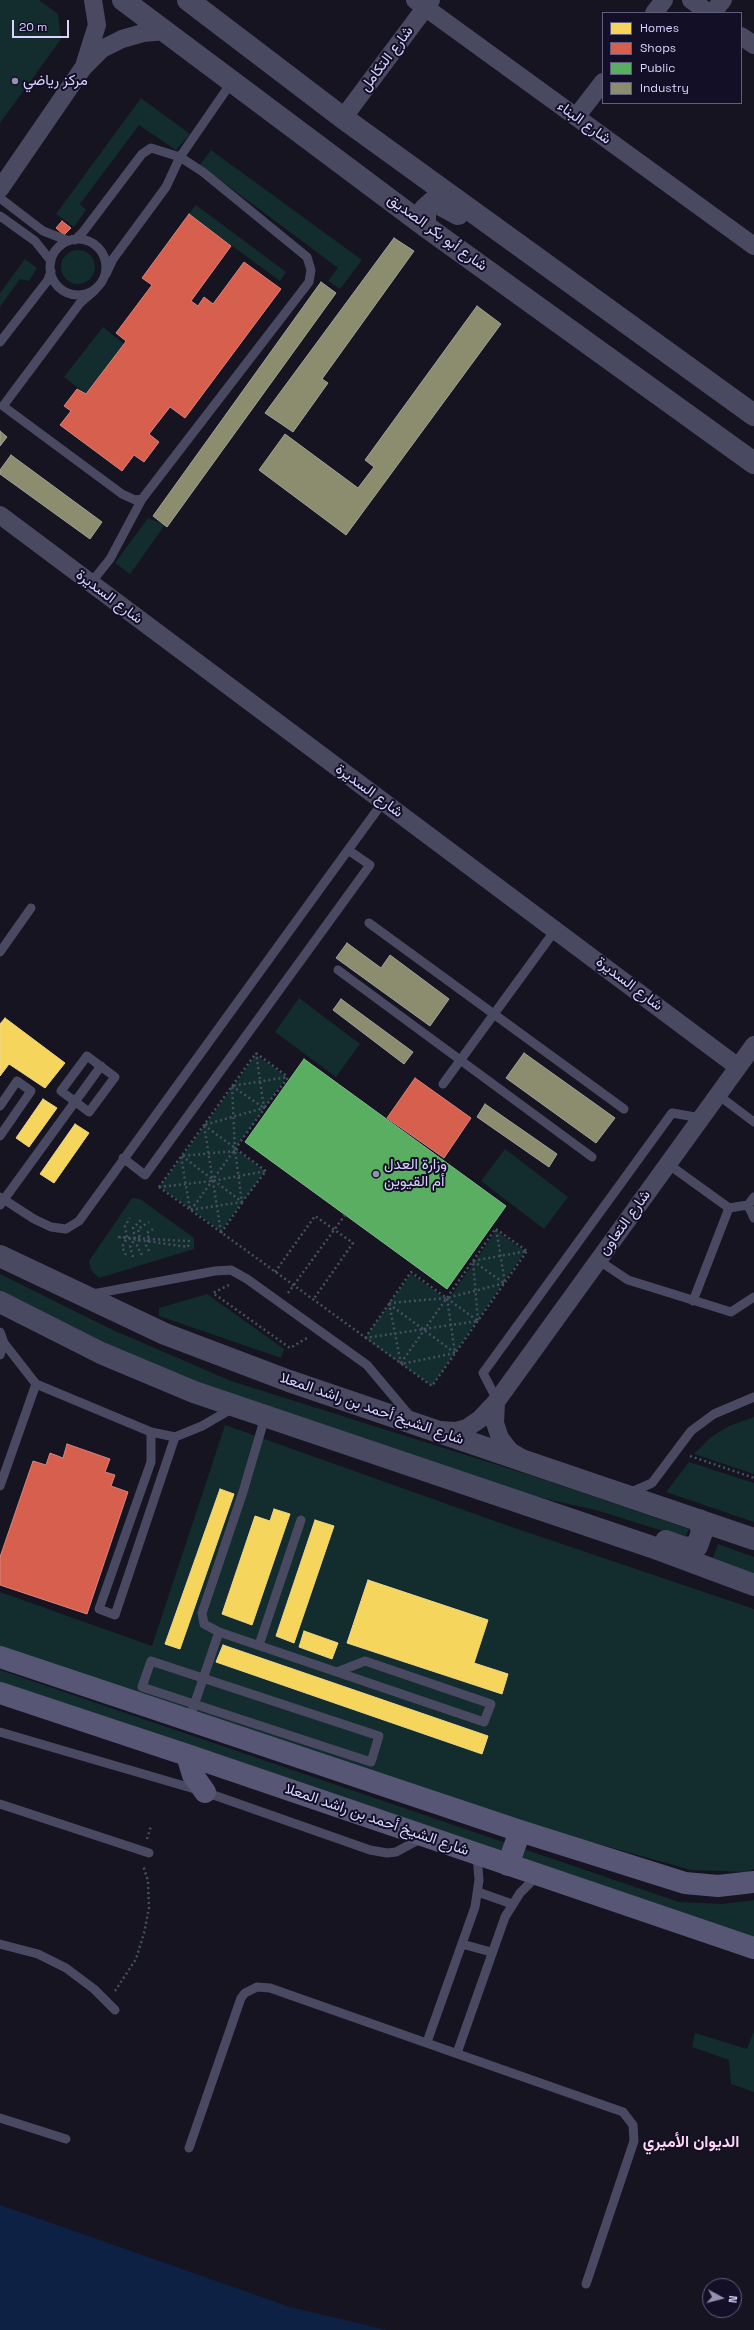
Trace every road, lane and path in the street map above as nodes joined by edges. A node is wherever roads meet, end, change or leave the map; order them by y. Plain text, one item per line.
1 (92, 0) edge
2 (123, 0) edge
3 (188, 0) edge
4 (664, 0) edge
5 (691, 0) edge
6 (723, 0) edge
7 (423, 3) edge
8 (655, 12) edge
9 (708, 12) edge
10 (713, 12) edge
11 (166, 31) junction
12 (742, 37) edge
13 (754, 46) edge
14 (83, 68) junction
15 (231, 83) junction
16 (602, 83) edge
17 (576, 117) junction
18 (344, 118) junction
19 (180, 157) junction
20 (0, 189) edge
21 (0, 198) edge
22 (0, 216) edge
23 (425, 226) junction
24 (72, 240) junction
25 (754, 246) edge
26 (51, 261) junction
27 (51, 271) junction
28 (106, 274) junction
29 (95, 290) junction
30 (607, 309) junction
31 (0, 342) edge
32 (2, 406) edge
33 (754, 415) edge
34 (754, 463) edge
35 (142, 499) junction
36 (0, 514) edge
37 (90, 584) junction
38 (383, 802) junction
39 (348, 850) junction
40 (31, 908) dead end
41 (369, 923) dead end
42 (556, 929) junction
43 (0, 952) edge
44 (338, 970) dead end
45 (493, 1015) junction
46 (754, 1045) edge
47 (256, 1053) junction
48 (460, 1062) junction
49 (100, 1066) junction
50 (738, 1067) junction
51 (288, 1077) junction
52 (260, 1082) junction
53 (443, 1084) dead end
54 (232, 1086) junction
55 (718, 1095) junction
56 (75, 1102) junction
57 (0, 1106) edge
58 (264, 1108) junction
59 (624, 1109) dead end
60 (233, 1117) junction
61 (701, 1118) junction
62 (754, 1122) edge
63 (204, 1125) junction
64 (0, 1136) edge
65 (236, 1150) junction
66 (208, 1154) junction
67 (181, 1156) junction
68 (592, 1157) dead end
69 (123, 1158) junction
70 (668, 1164) junction
71 (266, 1170) junction
72 (238, 1176) junction
73 (212, 1181) junction
74 (186, 1184) junction
75 (158, 1187) junction
76 (1, 1201) edge
77 (751, 1201) edge
78 (242, 1202) junction
79 (217, 1206) junction
80 (729, 1208) junction
81 (190, 1210) junction
82 (345, 1214) dead end
83 (130, 1218) dead end
84 (754, 1218) edge
85 (141, 1220) dead end
86 (149, 1222) dead end
87 (496, 1228) junction
88 (153, 1229) dead end
89 (334, 1230) junction
90 (221, 1233) junction
91 (127, 1238) junction
92 (149, 1238) junction
93 (149, 1250) dead end
94 (527, 1251) junction
95 (126, 1255) dead end
96 (142, 1255) dead end
97 (0, 1256) edge
98 (500, 1256) junction
99 (133, 1257) dead end
100 (598, 1260) junction
101 (473, 1261) junction
102 (275, 1272) junction
103 (505, 1283) junction
104 (232, 1284) dead end
105 (294, 1286) junction
106 (476, 1290) junction
107 (83, 1296) junction
108 (754, 1297) edge
109 (447, 1298) junction
110 (313, 1300) junction
111 (693, 1301) junction
112 (0, 1302) edge
113 (281, 1303) junction
114 (389, 1303) junction
115 (478, 1321) junction
116 (451, 1325) junction
117 (424, 1330) junction
118 (0, 1332) edge
119 (395, 1334) junction
120 (314, 1335) dead end
121 (365, 1338) junction
122 (4, 1343) junction
123 (455, 1353) junction
124 (0, 1355) edge
125 (401, 1364) junction
126 (36, 1384) junction
127 (754, 1397) edge
128 (496, 1401) junction
129 (236, 1407) junction
130 (265, 1417) junction
131 (425, 1426) junction
132 (151, 1432) junction
133 (175, 1438) junction
134 (686, 1454) dead end
135 (528, 1461) junction
136 (754, 1478) edge
137 (0, 1486) edge
138 (619, 1494) junction
139 (507, 1498) junction
140 (301, 1520) dead end
141 (699, 1520) junction
142 (754, 1539) edge
143 (754, 1585) edge
144 (219, 1632) junction
145 (259, 1645) junction
146 (0, 1656) edge
147 (337, 1672) junction
148 (203, 1678) junction
149 (0, 1693) edge
150 (192, 1712) junction
151 (0, 1732) edge
152 (187, 1755) junction
153 (205, 1792) junction
154 (0, 1804) edge
155 (520, 1831) junction
156 (426, 1836) junction
157 (149, 1853) dead end
158 (477, 1854) junction
159 (141, 1860) dead end
160 (508, 1864) junction
161 (538, 1874) junction
162 (754, 1882) edge
163 (478, 1892) junction
164 (512, 1904) junction
165 (0, 1944) edge
166 (462, 1944) junction
167 (754, 1948) edge
168 (491, 1952) junction
169 (111, 1988) dead end
170 (115, 2010) dead end
171 (427, 2042) junction
172 (457, 2053) junction
173 (0, 2118) edge
174 (66, 2139) dead end
175 (189, 2148) dead end
176 (586, 2284) dead end

1 - 14 street
2 - 11 street, شارع أبو بكر الصديق
3 - 18 street
4 - 8 street
5 - 9 street
6 - 10 street
7 - 17 street, شارع البناء
7 - 18 street, شارع التكامل
11 - 14 street
11 - 15 street, شارع أبو بكر الصديق
12 - 13 street
14 - 20 street
15 - 19 lane
15 - 23 street, شارع أبو بكر الصديق
16 - 17 street
17 - 25 street, شارع البناء
18 - 30 street
19 - 24 lane
19 - 28 lane
19 - 35 lane
21 - 24 lane
22 - 26 lane
23 - 30 street
23 - 34 street, شارع أبو بكر الصديق
24 - 26 lane
24 - 28 lane
26 - 27 lane
27 - 29 lane
27 - 31 lane
28 - 29 lane
29 - 32 lane
30 - 33 street
32 - 35 lane
35 - 37 lane
36 - 37 street, شارع السديرة
37 - 38 street, شارع السديرة
38 - 39 lane
38 - 42 street, شارع السديرة
39 - 69 lane
39 - 69 lane
40 - 43 lane
41 - 45 lane
42 - 45 lane
42 - 50 street, شارع السديرة
44 - 48 lane
45 - 48 lane
45 - 59 lane
46 - 50 street, شارع التعاون
47 - 51 path
47 - 52 path
47 - 54 path
48 - 53 lane
48 - 68 lane
49 - 56 lane
49 - 56 lane
49 - 56 lane
50 - 55 street, شارع التعاون
51 - 52 path
51 - 58 path
52 - 54 path
52 - 58 path
54 - 58 path
54 - 60 path
54 - 63 path
55 - 61 street, شارع التعاون
55 - 62 lane
56 - 76 lane
57 - 64 lane
58 - 60 path
58 - 65 path
60 - 63 path
60 - 65 path
61 - 70 street, شارع التعاون
61 - 128 lane
63 - 65 path
63 - 66 path
63 - 67 path
65 - 66 path
65 - 71 path
65 - 72 path
65 - 73 path
66 - 67 path
66 - 73 path
67 - 73 path
67 - 74 path
67 - 75 path
69 - 76 lane
70 - 80 lane
70 - 100 street, شارع التعاون
71 - 72 path
71 - 78 path
72 - 73 path
72 - 78 path
73 - 74 path
73 - 78 path
73 - 79 path
73 - 81 path
74 - 75 path
74 - 81 path
75 - 81 path
77 - 80 lane
77 - 84 lane
78 - 79 path
78 - 90 path
79 - 81 path
79 - 90 path
80 - 111 lane
81 - 90 path
82 - 89 path
83 - 91 path
85 - 99 path
86 - 96 path
87 - 94 path
87 - 98 path
87 - 101 path
88 - 92 path
89 - 102 path
89 - 105 path
89 - 110 path
90 - 102 path
91 - 92 path
91 - 92 path
91 - 95 path
92 - 93 path
94 - 98 path
94 - 103 path
97 - 107 street, شارع الشيخ أحمد بن راشد المعلا
98 - 101 path
98 - 103 path
100 - 111 lane
100 - 128 street, شارع التعاون
101 - 103 path
101 - 106 path
101 - 109 path
102 - 105 path
103 - 106 path
103 - 115 path
104 - 120 path
105 - 110 path
105 - 113 path
106 - 109 path
106 - 115 path
107 - 113 lane
107 - 131 street, شارع الشيخ أحمد بن راشد المعلا
108 - 111 lane
109 - 114 path
109 - 114 path
109 - 115 path
109 - 116 path
109 - 117 path
110 - 121 path
112 - 129 street
113 - 131 lane
114 - 117 path
114 - 119 path
114 - 121 path
115 - 116 path
115 - 123 path
116 - 117 path
116 - 123 path
117 - 119 path
117 - 123 path
117 - 125 path
118 - 122 lane
119 - 121 path
119 - 125 path
121 - 125 path
122 - 124 lane
122 - 126 lane
123 - 125 path
123 - 125 path
126 - 132 lane
126 - 137 lane
127 - 138 lane
128 - 131 street, شارع التعاون
128 - 135 street
129 - 130 street
129 - 133 lane
130 - 139 street
130 - 144 lane
131 - 135 street, شارع الشيخ أحمد بن راشد المعلا
132 - 133 lane
132 - 133 lane
134 - 136 path
135 - 138 street, شارع الشيخ أحمد بن راشد المعلا
138 - 141 street, شارع الشيخ أحمد بن راشد المعلا
139 - 141 street
139 - 143 street
140 - 145 lane
141 - 142 street, شارع الشيخ أحمد بن راشد المعلا
144 - 145 lane
144 - 148 lane
145 - 147 lane
146 - 150 main road
147 - 147 lane
148 - 150 lane
148 - 150 lane
148 - 150 lane
149 - 152 main road, شارع الشيخ أحمد بن راشد المعلا
150 - 155 main road
151 - 153 lane
152 - 153 main road
152 - 156 main road, شارع الشيخ أحمد بن راشد المعلا
153 - 156 lane
154 - 157 lane
155 - 160 main road
155 - 162 main road
156 - 158 main road, شارع الشيخ أحمد بن راشد المعلا
158 - 160 main road, شارع الشيخ أحمد بن راشد المعلا
158 - 163 lane
159 - 169 path
160 - 161 main road, شارع الشيخ أحمد بن راشد المعلا
161 - 164 lane
161 - 167 main road, شارع الشيخ أحمد بن راشد المعلا
163 - 164 lane
163 - 166 lane
164 - 168 lane
165 - 170 lane
166 - 168 lane
166 - 171 lane
168 - 172 lane
171 - 172 lane
171 - 175 lane
172 - 176 lane
173 - 174 lane

